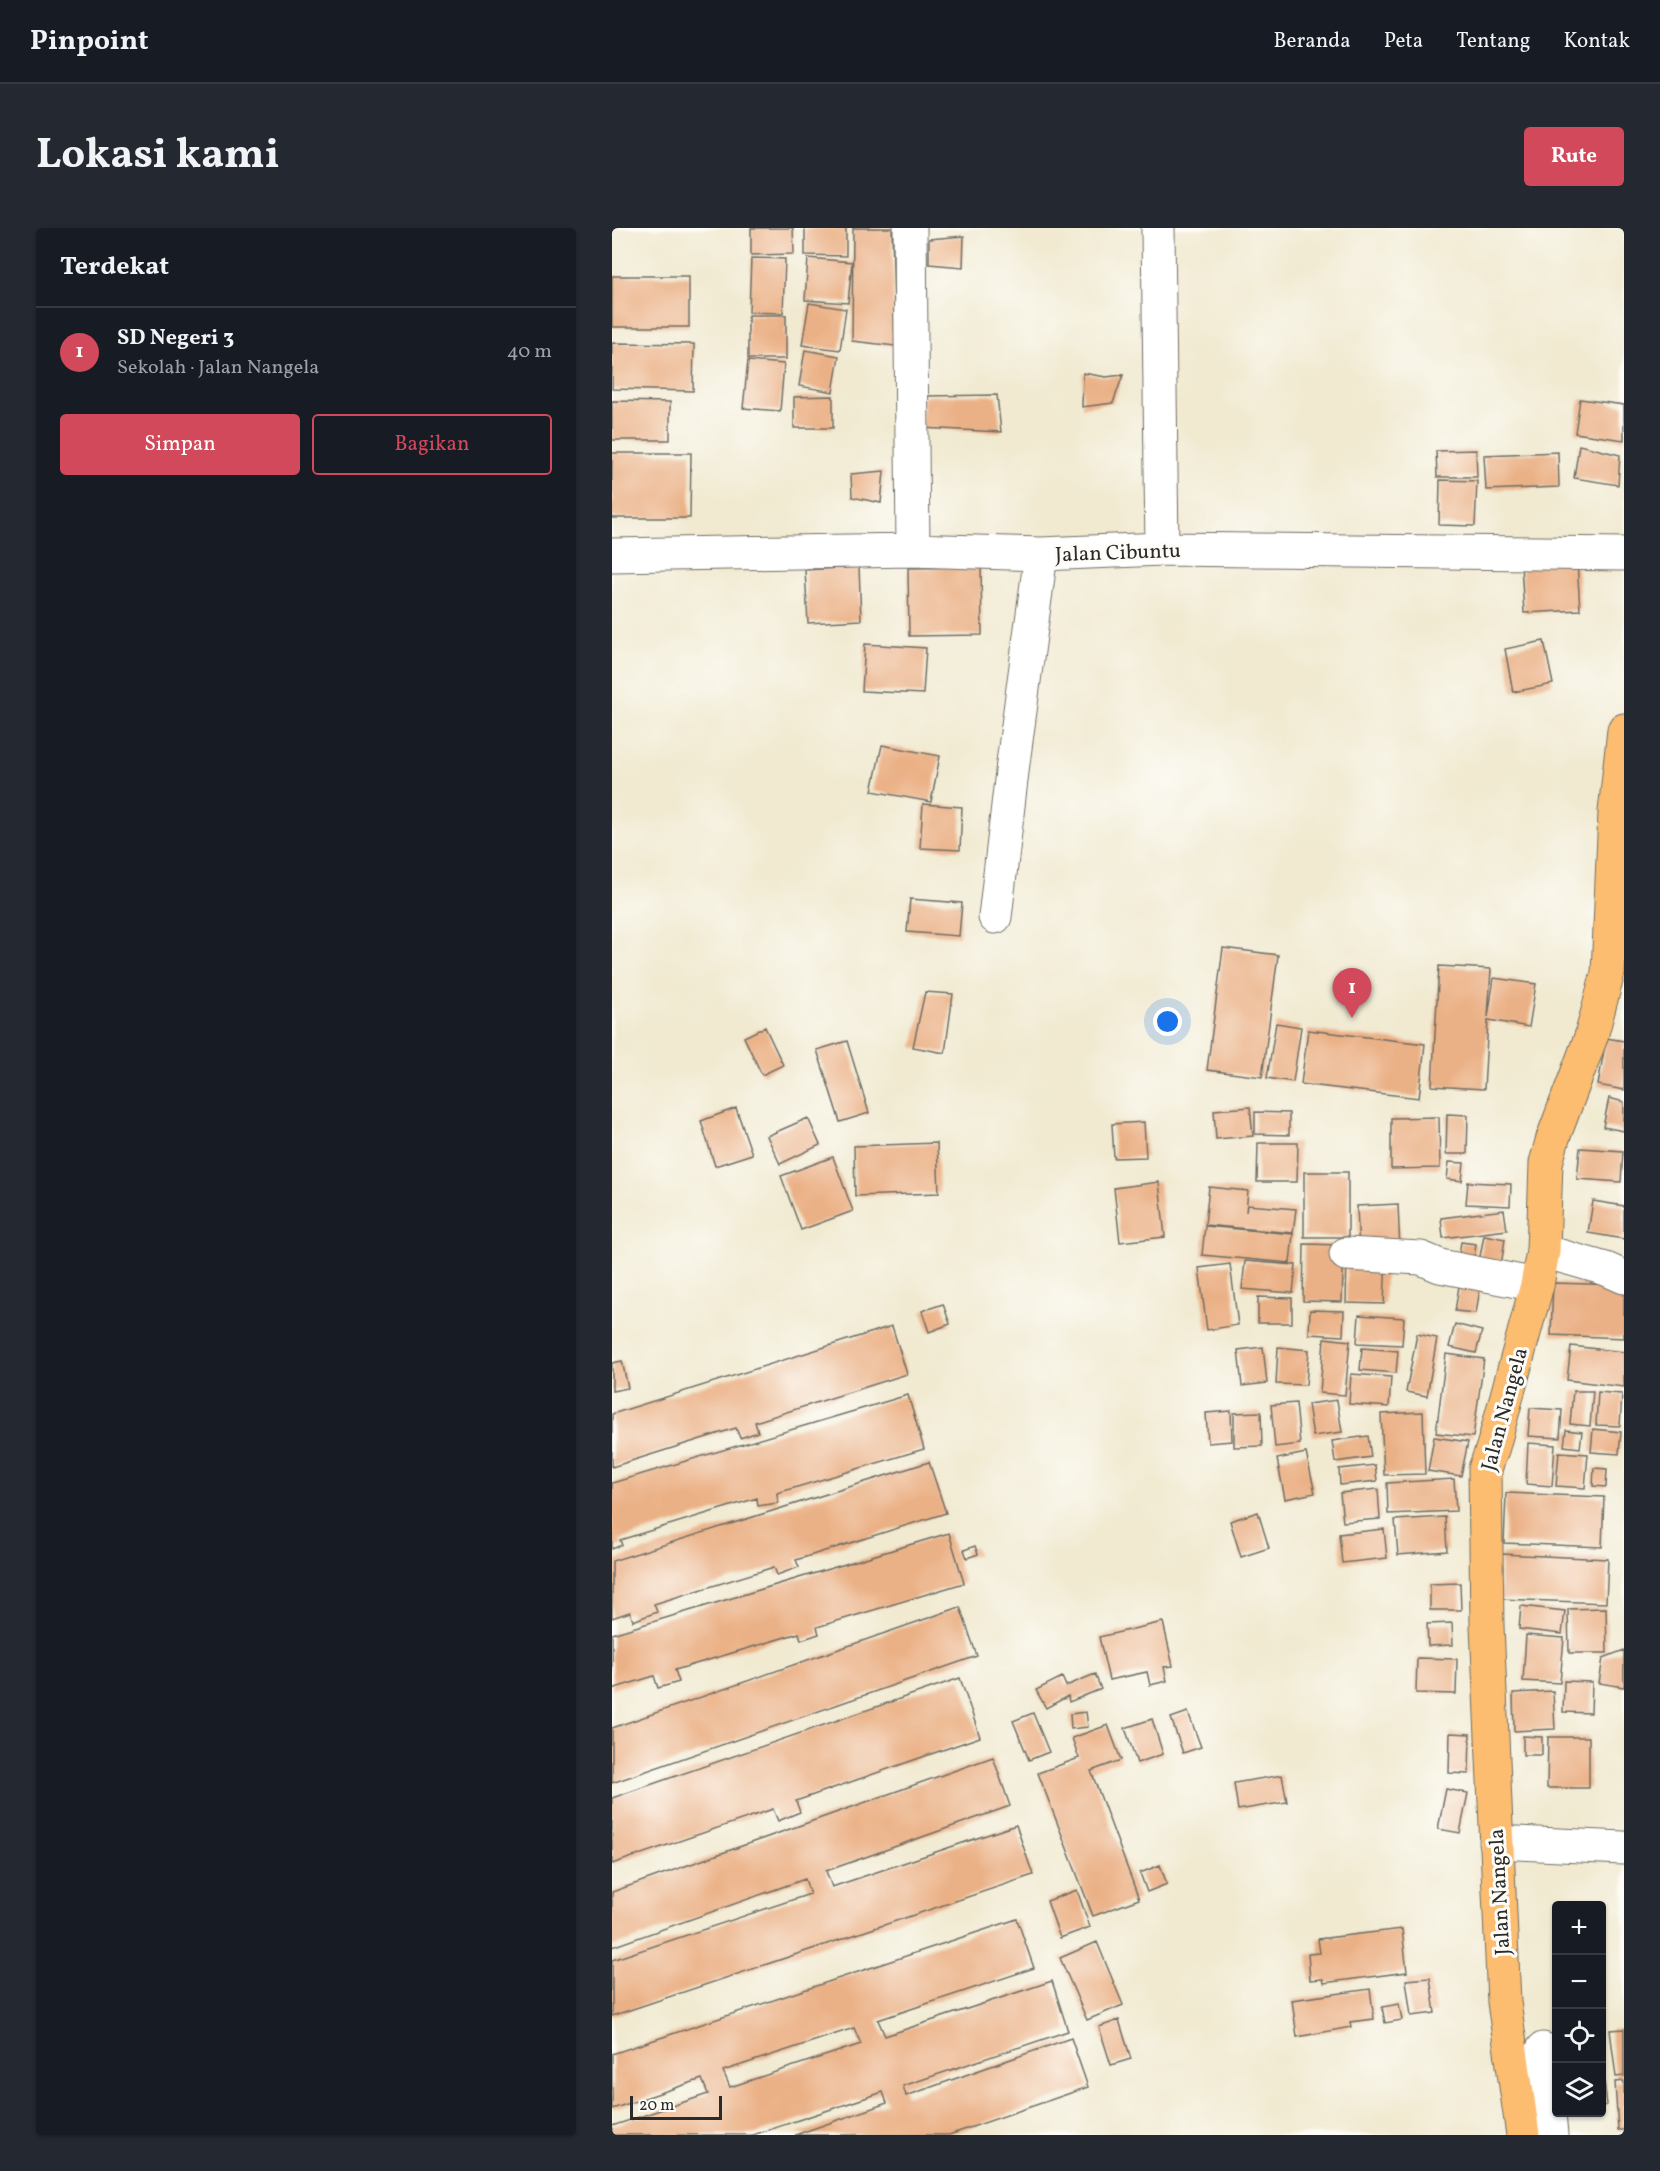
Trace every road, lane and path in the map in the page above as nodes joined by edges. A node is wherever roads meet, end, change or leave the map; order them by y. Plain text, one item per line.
1 (910, 228) edge
2 (1158, 228) edge
3 (1162, 549) junction
4 (913, 550) junction
5 (1624, 554) edge
6 (612, 555) edge
7 (1041, 555) junction
8 (1624, 730) edge
9 (995, 917) dead end
10 (1543, 1251) junction
11 (1346, 1254) dead end
12 (1624, 1277) edge
13 (1537, 1285) junction
14 (1496, 1842) junction
15 (1624, 1848) edge
16 (1543, 2049) dead end
17 (1523, 2135) edge
18 (1551, 2135) edge

1 - 4 street
2 - 3 street
3 - 5 street, Jalan Cibuntu
3 - 7 street, Jalan Cibuntu
4 - 6 street, Jalan Cibuntu
4 - 7 street, Jalan Cibuntu
7 - 9 street
8 - 10 main road, Jalan Nangela
10 - 12 street
10 - 13 main road, Jalan Nangela
11 - 13 street
13 - 14 main road, Jalan Nangela
14 - 15 street
14 - 17 main road, Jalan Nangela
16 - 18 street

